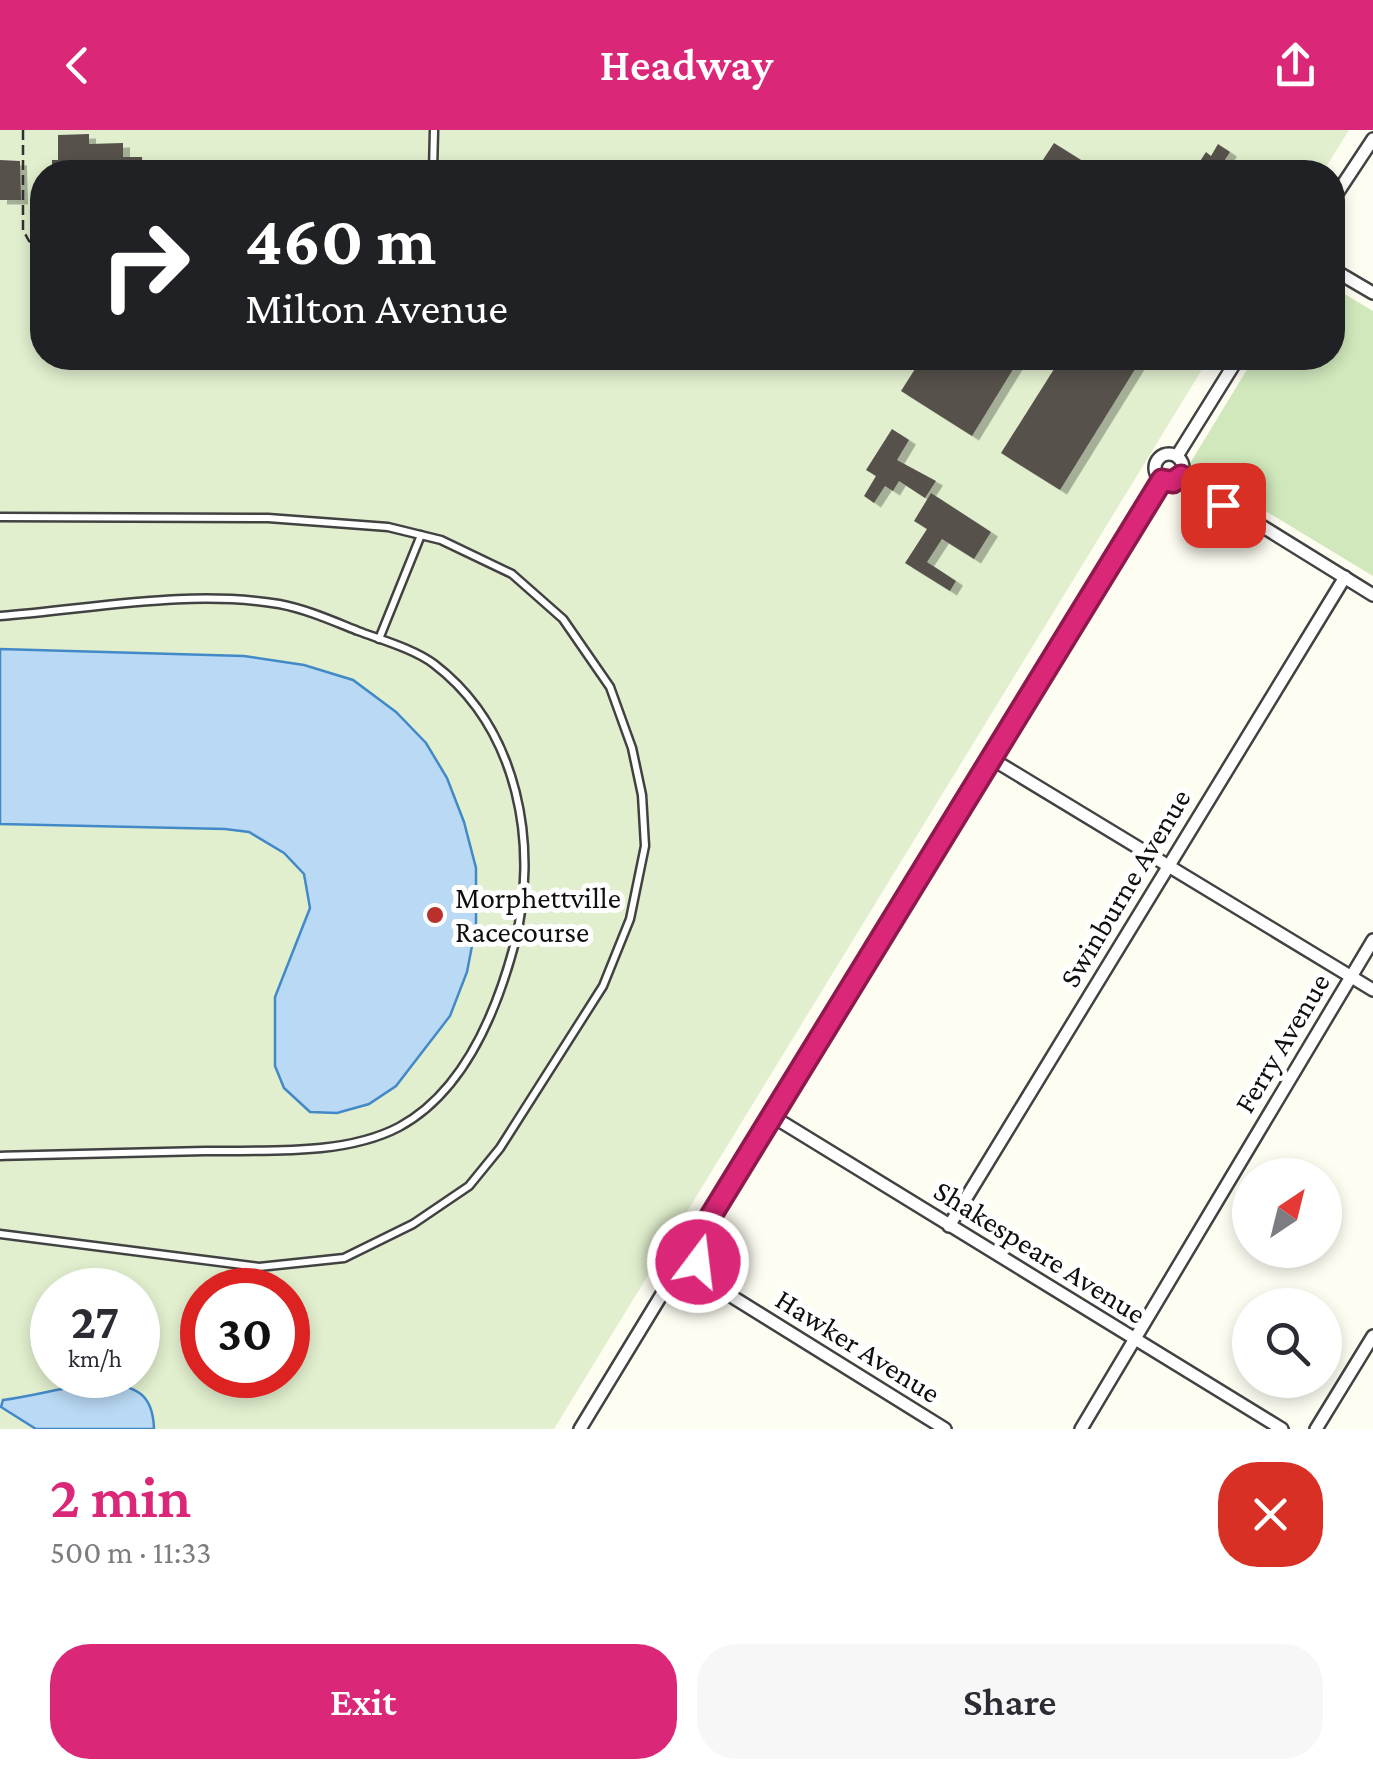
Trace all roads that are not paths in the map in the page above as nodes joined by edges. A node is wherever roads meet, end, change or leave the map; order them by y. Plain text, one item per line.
1 (434, 130) edge
2 (1371, 140) edge
3 (433, 160) edge
4 (1345, 181) edge
5 (1345, 277) edge
6 (1373, 293) edge
7 (1231, 370) edge
8 (1177, 456) junction
9 (1181, 476) junction
10 (1162, 480) junction
11 (0, 518) edge
12 (421, 535) junction
13 (1345, 577) junction
14 (1373, 595) edge
15 (0, 616) edge
16 (380, 639) junction
17 (992, 760) junction
18 (1168, 865) junction
19 (1373, 940) edge
20 (1350, 977) junction
21 (1373, 990) edge
22 (772, 1116) junction
23 (0, 1156) edge
24 (949, 1226) junction
25 (0, 1234) edge
26 (690, 1250) junction
27 (694, 1273) junction
28 (673, 1276) junction
29 (1373, 1336) edge
30 (1134, 1339) junction
31 (580, 1429) edge
32 (945, 1429) edge
33 (1080, 1429) edge
34 (1282, 1429) edge
35 (1316, 1429) edge

1 - 3 lane
2 - 4 street
5 - 6 street
7 - 8 street
8 - 9 street
8 - 10 street
9 - 10 street
9 - 13 street
10 - 17 street
11 - 12 lane
12 - 16 lane
12 - 25 lane
13 - 14 street
13 - 18 street, Swinburne Avenue
15 - 16 lane
16 - 23 lane
17 - 18 street
17 - 22 street
18 - 20 street
18 - 24 street, Swinburne Avenue
19 - 20 street, Ferry Avenue
20 - 21 street
20 - 30 street, Ferry Avenue
22 - 24 street, Shakespeare Avenue
22 - 26 street
24 - 30 street, Shakespeare Avenue
26 - 27 street
26 - 28 street
27 - 28 street
27 - 32 street, Hawker Avenue
28 - 31 street
29 - 35 street
30 - 33 street, Ferry Avenue
30 - 34 street, Shakespeare Avenue

